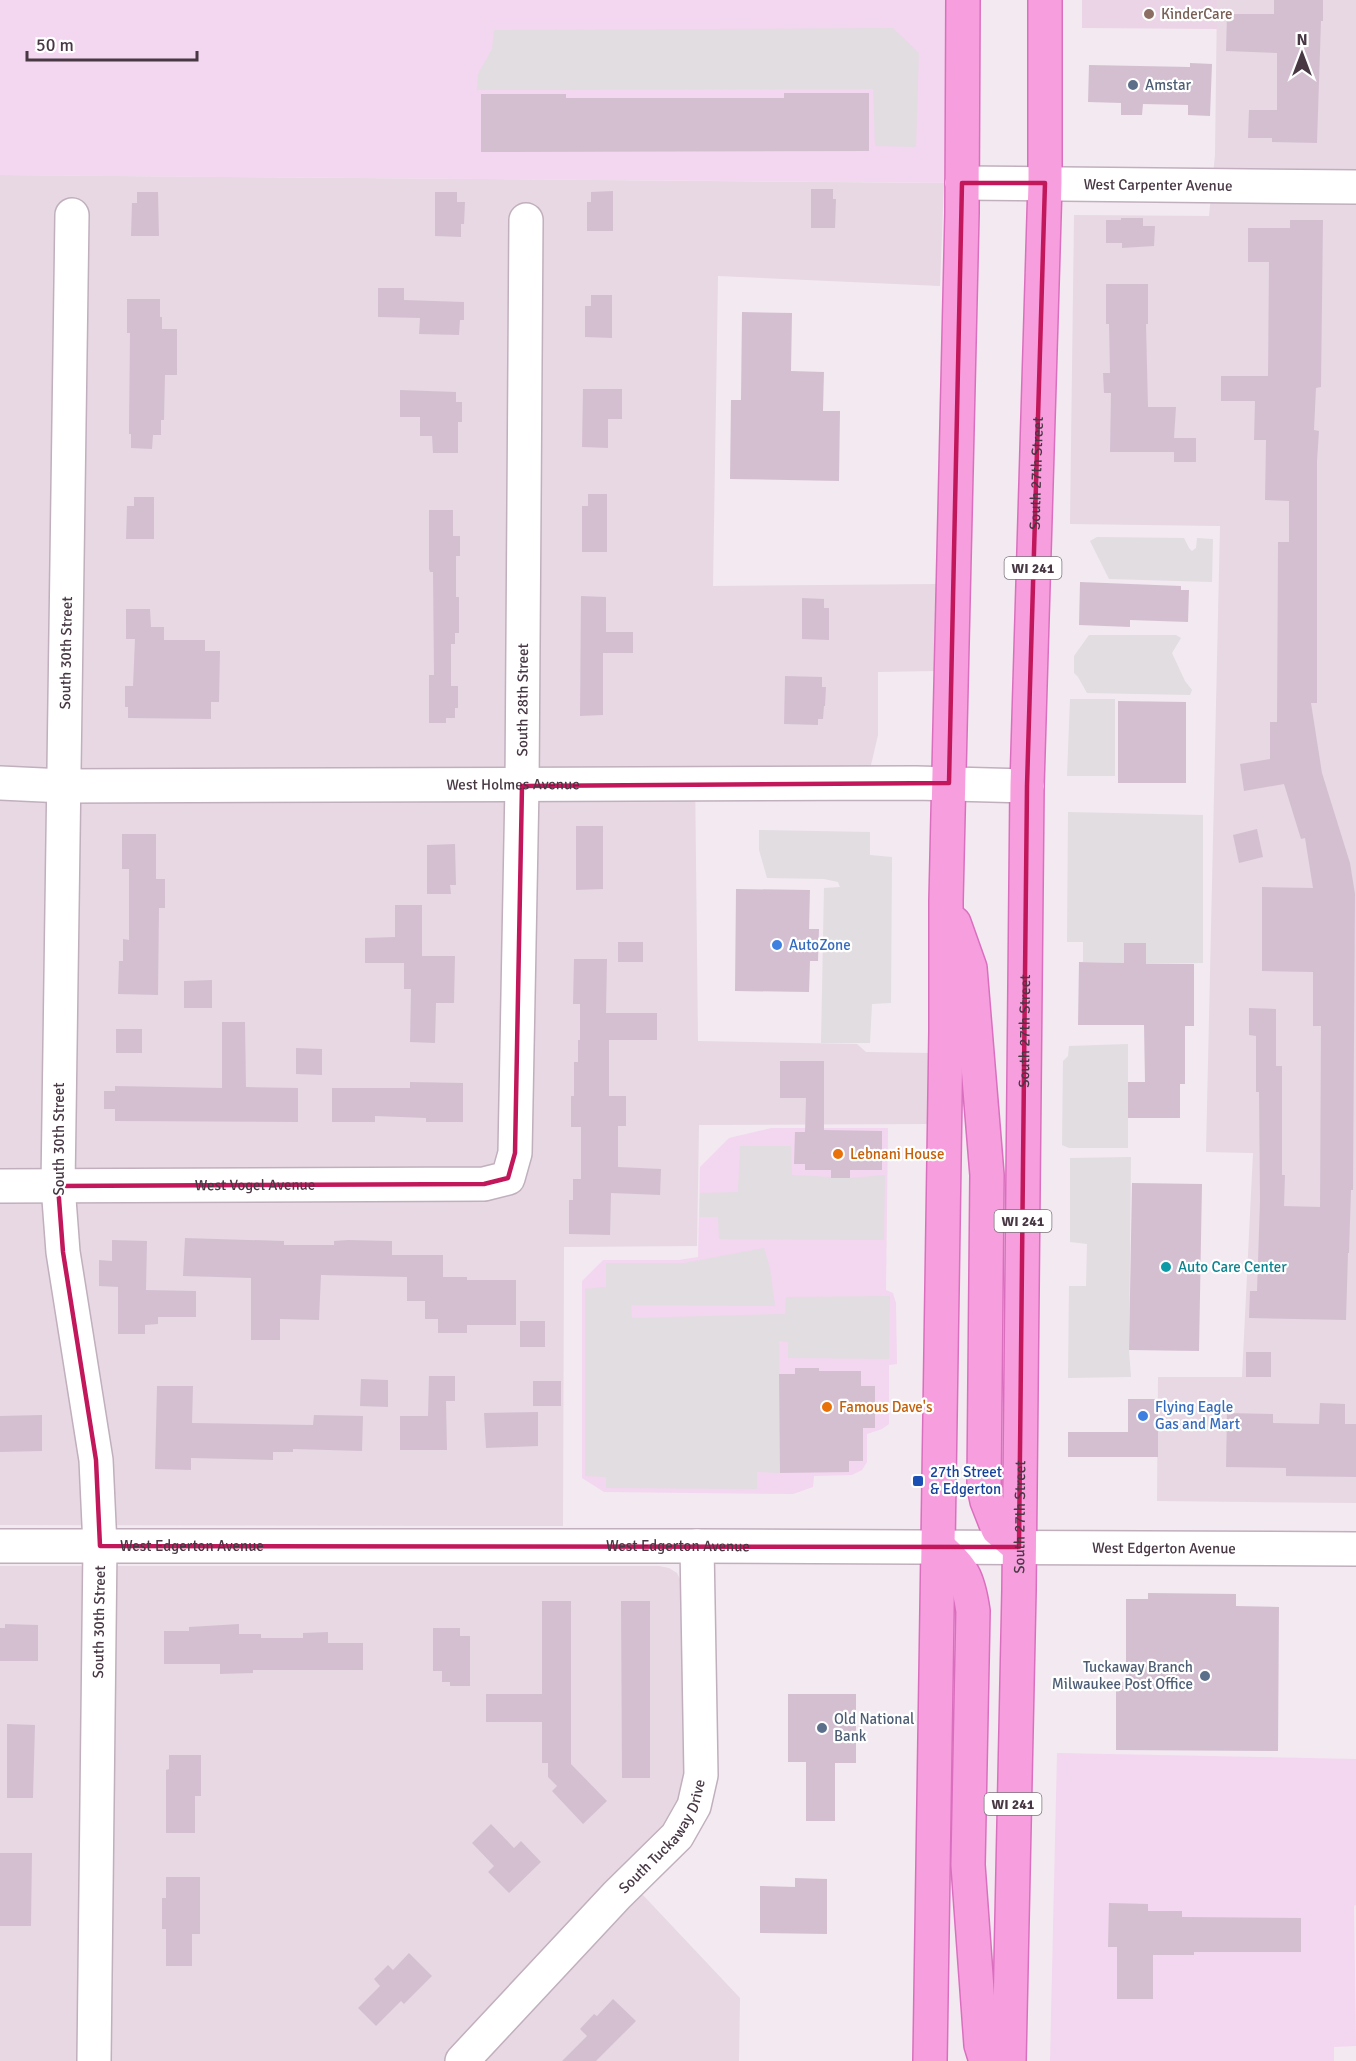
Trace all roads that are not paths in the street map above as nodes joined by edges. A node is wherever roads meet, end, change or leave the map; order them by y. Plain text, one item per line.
1 (963, 0) edge
2 (1045, 0) edge
3 (962, 183) junction
4 (1045, 183) junction
5 (1356, 187) edge
6 (72, 215) dead end
7 (526, 220) dead end
8 (0, 783) edge
9 (949, 783) junction
10 (64, 786) junction
11 (522, 786) junction
12 (1027, 786) junction
13 (946, 901) junction
14 (508, 1178) joint
15 (0, 1186) edge
16 (58, 1186) junction
17 (0, 1546) edge
18 (100, 1546) junction
19 (697, 1546) junction
20 (938, 1547) junction
21 (1019, 1547) junction
22 (1356, 1549) edge
23 (94, 2061) edge
24 (462, 2061) edge
25 (930, 2061) edge
26 (986, 2061) edge
27 (1009, 2061) edge

1 - 3 main road
2 - 4 main road, South 27th Street / WI 241
3 - 4 street, West Carpenter Avenue
3 - 9 main road
4 - 5 street, West Carpenter Avenue
4 - 12 main road, South 27th Street / WI 241
6 - 10 street, South 30th Street
7 - 11 street, South 28th Street
8 - 10 street, West Holmes Avenue
9 - 11 street, West Holmes Avenue
9 - 12 street, West Holmes Avenue
9 - 13 main road
10 - 11 street, West Holmes Avenue
10 - 16 street, South 30th Street
11 - 14 street, South 28th Street
12 - 21 main road, South 27th Street / WI 241
13 - 20 main road
13 - 21 main road
14 - 16 street, West Vogel Avenue
15 - 16 street, West Vogel Avenue
16 - 18 street, South 30th Street
17 - 18 street, West Edgerton Avenue
18 - 19 street, West Edgerton Avenue
18 - 23 street, South 30th Street
19 - 20 street, West Edgerton Avenue
19 - 24 street, South Tuckaway Drive
20 - 21 street, West Edgerton Avenue
20 - 25 main road
20 - 26 main road
21 - 22 street, West Edgerton Avenue
21 - 27 main road, South 27th Street / WI 241

